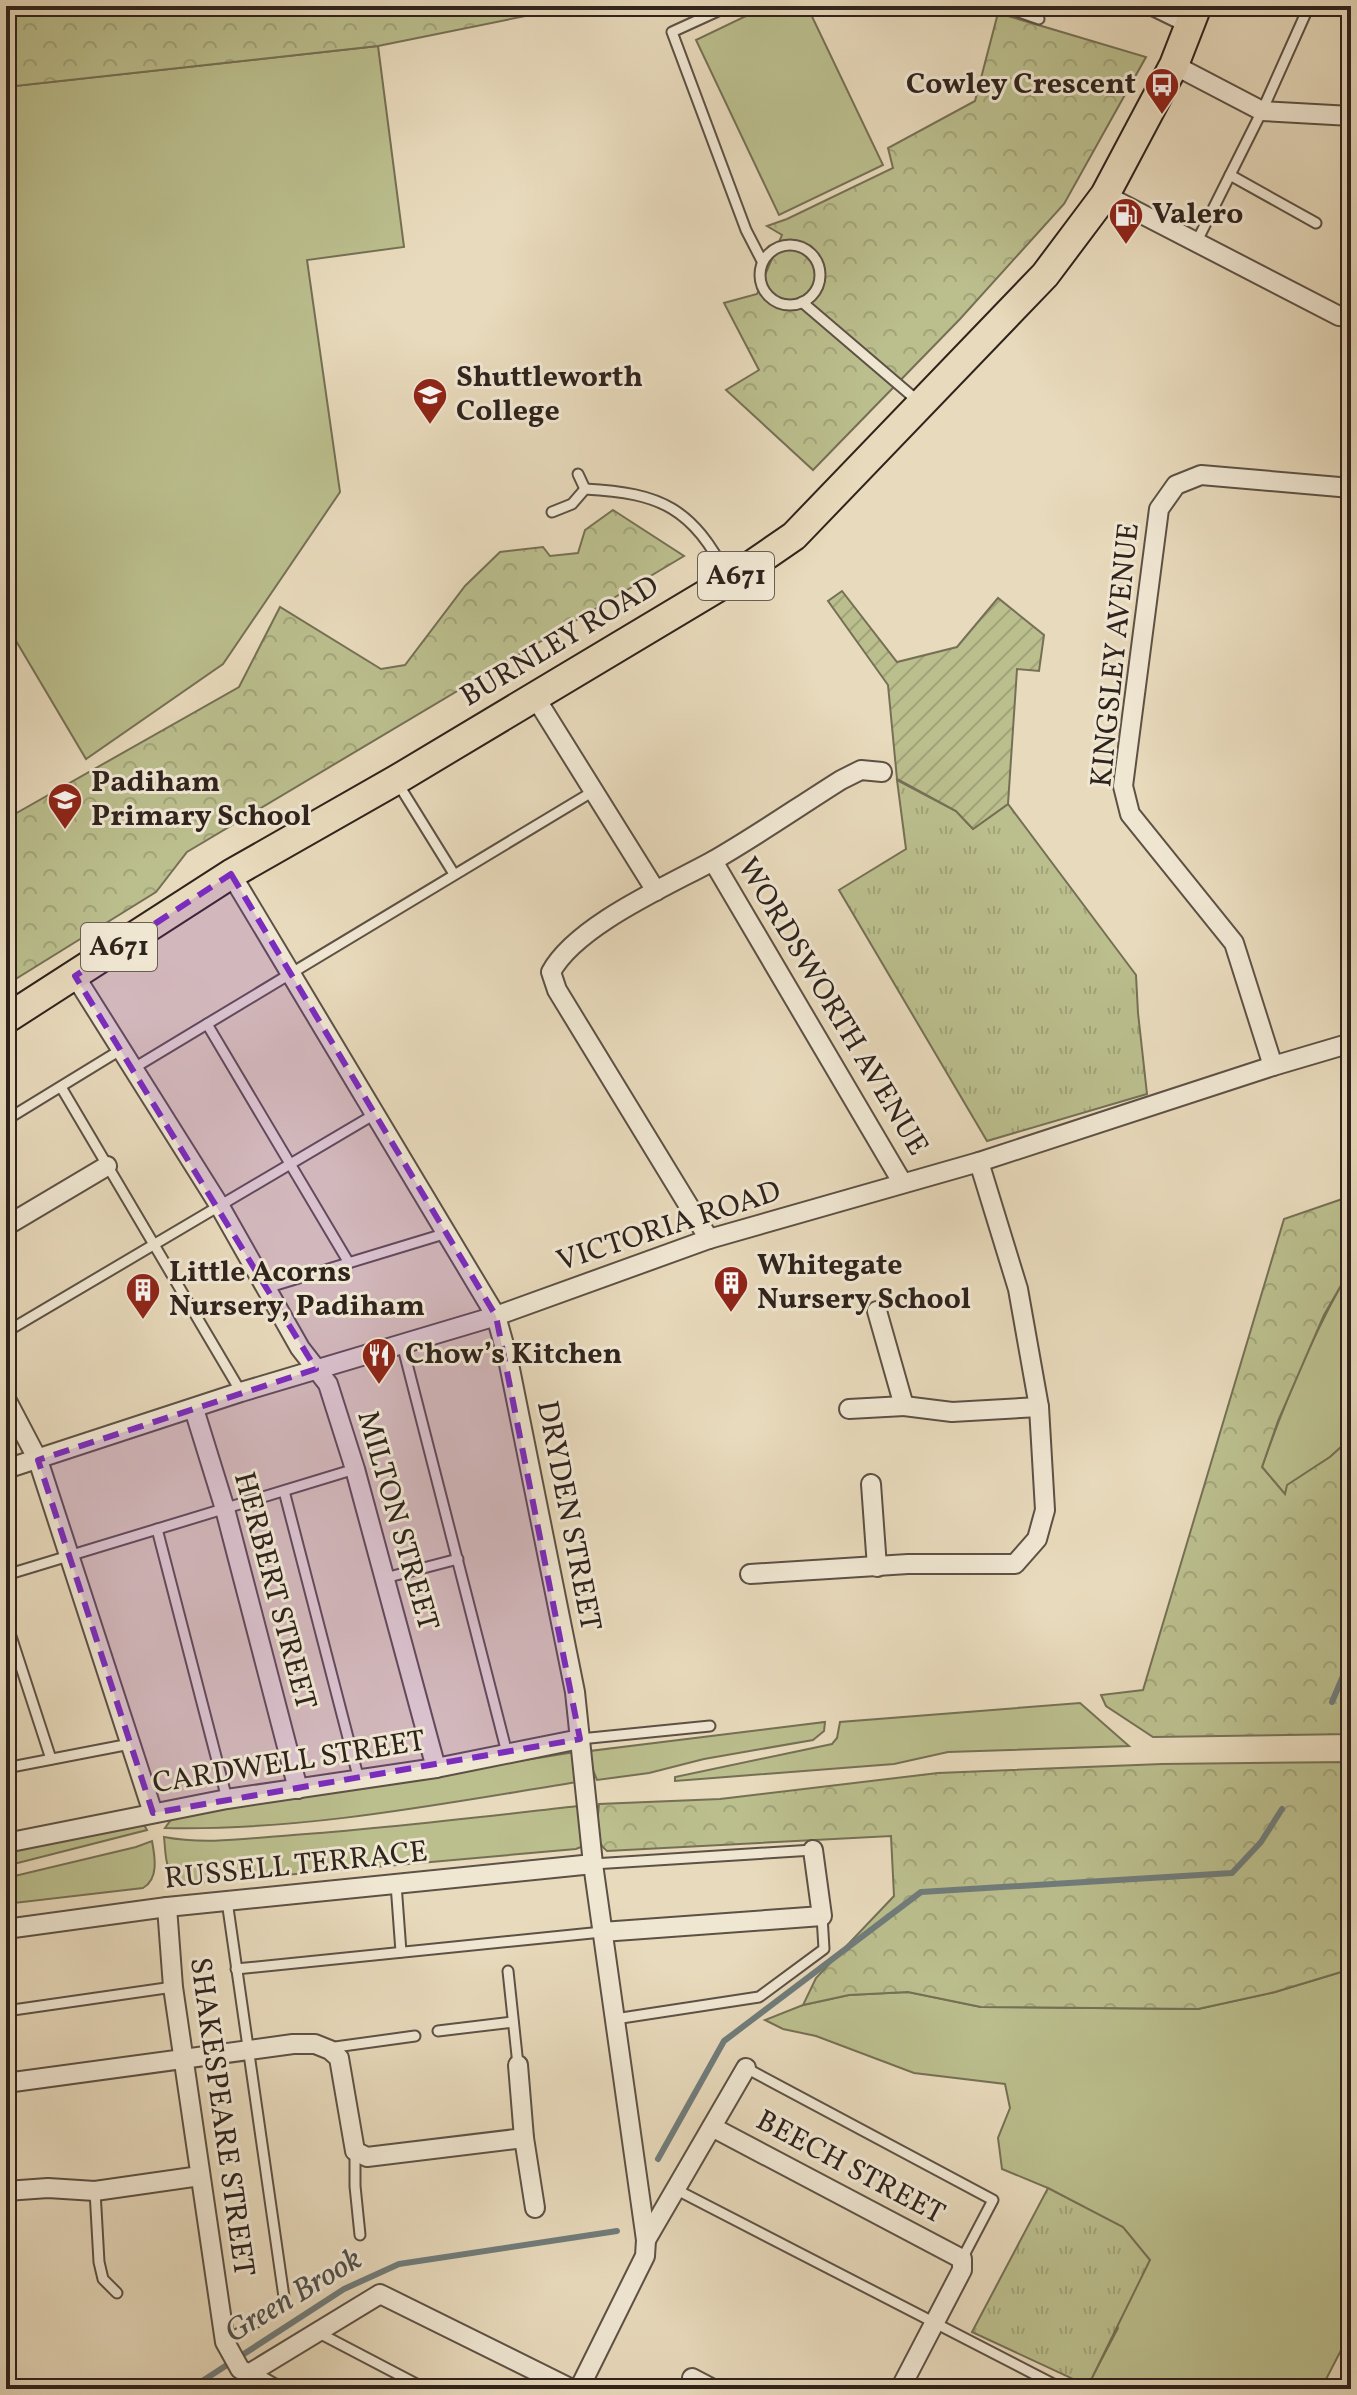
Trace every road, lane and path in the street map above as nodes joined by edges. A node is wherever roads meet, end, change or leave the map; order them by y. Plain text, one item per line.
1 (729, 6) edge
2 (1002, 6) edge
3 (1153, 6) edge
4 (1309, 6) edge
5 (1194, 15) edge
6 (1039, 19) dead end
7 (1174, 65) junction
8 (1262, 111) junction
9 (1351, 116) edge
10 (1230, 175) junction
11 (1105, 195) junction
12 (1316, 223) dead end
13 (1197, 241) junction
14 (762, 261) junction
15 (802, 302) junction
16 (1351, 317) edge
17 (922, 405) junction
18 (578, 474) dead end
19 (1351, 488) edge
20 (585, 489) junction
21 (552, 512) dead end
22 (730, 580) junction
23 (535, 697) junction
24 (882, 772) dead end
25 (396, 780) junction
26 (592, 792) junction
27 (713, 861) junction
28 (231, 874) junction
29 (454, 874) junction
30 (656, 891) junction
31 (292, 973) junction
32 (75, 976) junction
33 (6, 1019) edge
34 (207, 1024) junction
35 (1351, 1043) edge
36 (122, 1049) junction
37 (1273, 1066) junction
38 (134, 1068) junction
39 (61, 1087) junction
40 (375, 1114) junction
41 (6, 1120) edge
42 (291, 1162) junction
43 (979, 1162) junction
44 (107, 1166) junction
45 (902, 1182) junction
46 (219, 1205) junction
47 (6, 1226) edge
48 (447, 1233) junction
49 (709, 1239) junction
50 (154, 1245) junction
51 (349, 1263) junction
52 (266, 1288) junction
53 (877, 1311) dead end
54 (496, 1316) junction
55 (6, 1332) edge
56 (402, 1344) junction
57 (316, 1369) junction
58 (241, 1392) junction
59 (6, 1399) edge
60 (904, 1406) junction
61 (1039, 1407) junction
62 (194, 1409) junction
63 (849, 1409) dead end
64 (38, 1460) junction
65 (6, 1469) edge
66 (355, 1469) junction
67 (871, 1484) dead end
68 (284, 1491) junction
69 (225, 1509) junction
70 (157, 1529) junction
71 (70, 1555) junction
72 (458, 1559) junction
73 (877, 1567) junction
74 (750, 1574) dead end
75 (6, 1575) edge
76 (385, 1578) junction
77 (6, 1621) edge
78 (710, 1726) dead end
79 (580, 1739) junction
80 (130, 1744) junction
81 (507, 1753) junction
82 (51, 1759) junction
83 (6, 1768) edge
84 (436, 1768) junction
85 (359, 1780) junction
86 (298, 1789) junction
87 (227, 1799) junction
88 (153, 1813) junction
89 (6, 1843) edge
90 (813, 1850) joint
91 (593, 1864) junction
92 (396, 1884) junction
93 (227, 1901) junction
94 (167, 1907) junction
95 (822, 1916) junction
96 (6, 1929) edge
97 (602, 1932) junction
98 (401, 1952) junction
99 (236, 1969) junction
100 (508, 1971) dead end
101 (173, 1987) junction
102 (6, 2011) edge
103 (615, 2019) junction
104 (513, 2022) junction
105 (438, 2031) dead end
106 (415, 2036) dead end
107 (325, 2048) junction
108 (247, 2049) junction
109 (182, 2057) junction
110 (518, 2065) joint
111 (746, 2068) joint
112 (6, 2083) edge
113 (712, 2127) junction
114 (524, 2138) junction
115 (355, 2151) junction
116 (200, 2176) junction
117 (677, 2190) junction
118 (6, 2191) edge
119 (95, 2191) junction
120 (535, 2208) dead end
121 (360, 2235) dead end
122 (646, 2240) junction
123 (962, 2259) junction
124 (117, 2293) dead end
125 (934, 2324) junction
126 (319, 2333) junction
127 (226, 2345) junction
128 (244, 2372) junction
129 (692, 2378) dead end
130 (275, 2389) edge
131 (426, 2389) edge
132 (572, 2389) edge
133 (579, 2389) edge
134 (713, 2389) edge
135 (900, 2389) edge
136 (1063, 2389) edge

1 - 14 lane
2 - 6 lane
3 - 5 street
4 - 8 lane
5 - 7 main road, A671
7 - 8 street
7 - 11 main road, A671
8 - 9 street
8 - 10 lane
10 - 12 lane
10 - 13 lane
11 - 13 street
11 - 17 main road, BURNLEY ROAD / A671
13 - 16 street
14 - 15 lane
14 - 15 lane
15 - 17 lane
17 - 22 main road, BURNLEY ROAD / A671
18 - 20 lane
19 - 37 street, KINGSLEY AVENUE
20 - 21 lane
20 - 22 lane
22 - 23 main road, BURNLEY ROAD / A671
23 - 25 main road, BURNLEY ROAD / A671
23 - 26 street
24 - 27 street
25 - 28 main road, BURNLEY ROAD / A671
25 - 29 lane
26 - 29 lane
26 - 30 street
27 - 30 street
27 - 45 street, WORDSWORTH AVENUE
28 - 31 street, DRYDEN STREET
28 - 32 main road, BURNLEY ROAD / A671
29 - 31 lane
30 - 49 street
31 - 34 lane
31 - 40 street, DRYDEN STREET
32 - 33 main road, BURNLEY ROAD / A671
32 - 36 street, MILTON STREET
34 - 38 lane
34 - 42 lane
35 - 37 street, VICTORIA ROAD
36 - 38 street, MILTON STREET
36 - 39 lane
37 - 43 street, VICTORIA ROAD
38 - 46 street, MILTON STREET
39 - 41 lane
39 - 44 lane
40 - 42 lane
40 - 48 street, DRYDEN STREET
42 - 46 lane
42 - 51 lane
43 - 45 street, VICTORIA ROAD
43 - 61 street
44 - 47 street
44 - 50 lane
45 - 49 street, VICTORIA ROAD
46 - 50 lane
46 - 52 street, MILTON STREET
48 - 51 lane
48 - 54 street, DRYDEN STREET
49 - 54 street, VICTORIA ROAD
50 - 55 lane
50 - 58 lane
51 - 52 lane
52 - 57 street, MILTON STREET
53 - 60 street
54 - 56 street, VICTORIA ROAD
54 - 79 street, DRYDEN STREET
56 - 57 street, VICTORIA ROAD
56 - 72 lane
57 - 58 street, VICTORIA ROAD
57 - 66 street, MILTON STREET
58 - 62 street, VICTORIA ROAD
59 - 64 street
60 - 61 street
60 - 63 street
61 - 73 street
62 - 64 street, VICTORIA ROAD
62 - 69 street, HERBERT STREET
64 - 65 street, VICTORIA ROAD
64 - 71 street
66 - 68 lane
66 - 76 street, MILTON STREET
67 - 73 street
68 - 69 lane
68 - 85 lane
69 - 70 lane
69 - 86 street, HERBERT STREET
70 - 71 lane
70 - 87 lane
71 - 75 lane
71 - 80 street
72 - 76 lane
72 - 81 lane
73 - 74 street
76 - 84 street, MILTON STREET
77 - 82 lane
78 - 79 lane
79 - 81 street, CARDWELL STREET
79 - 91 street, DRYDEN STREET
80 - 82 lane
80 - 88 street
81 - 84 street, CARDWELL STREET
82 - 83 lane
84 - 85 street, CARDWELL STREET
85 - 86 street, CARDWELL STREET
86 - 87 street, CARDWELL STREET
87 - 88 street, CARDWELL STREET
88 - 89 street, CARDWELL STREET
90 - 91 lane
90 - 95 street
91 - 92 street, RUSSELL TERRACE
91 - 97 street, DRYDEN STREET
92 - 93 street, RUSSELL TERRACE
92 - 98 lane
93 - 94 street, RUSSELL TERRACE
93 - 99 lane
94 - 96 street, RUSSELL TERRACE
94 - 101 street, SHAKESPEARE STREET
95 - 97 street
95 - 103 lane
97 - 98 lane
97 - 103 street, DRYDEN STREET
98 - 99 lane
99 - 108 lane
100 - 104 lane
101 - 102 lane
101 - 109 street, SHAKESPEARE STREET
103 - 122 street, DRYDEN STREET
104 - 105 lane
104 - 110 lane
106 - 107 lane
107 - 108 street
107 - 115 street
108 - 109 street
108 - 127 lane
109 - 112 street
109 - 116 street, SHAKESPEARE STREET
110 - 114 street
111 - 113 street
111 - 123 lane
113 - 117 street
113 - 123 street, BEECH STREET
114 - 115 street
114 - 120 street
115 - 121 lane
116 - 119 street
116 - 127 street, SHAKESPEARE STREET
117 - 122 street
117 - 125 lane
118 - 119 street
119 - 124 lane
122 - 133 street
123 - 125 street
125 - 135 street
125 - 136 lane
126 - 128 street
126 - 131 lane
126 - 132 street
127 - 128 street, SHAKESPEARE STREET
128 - 130 street
129 - 134 street

